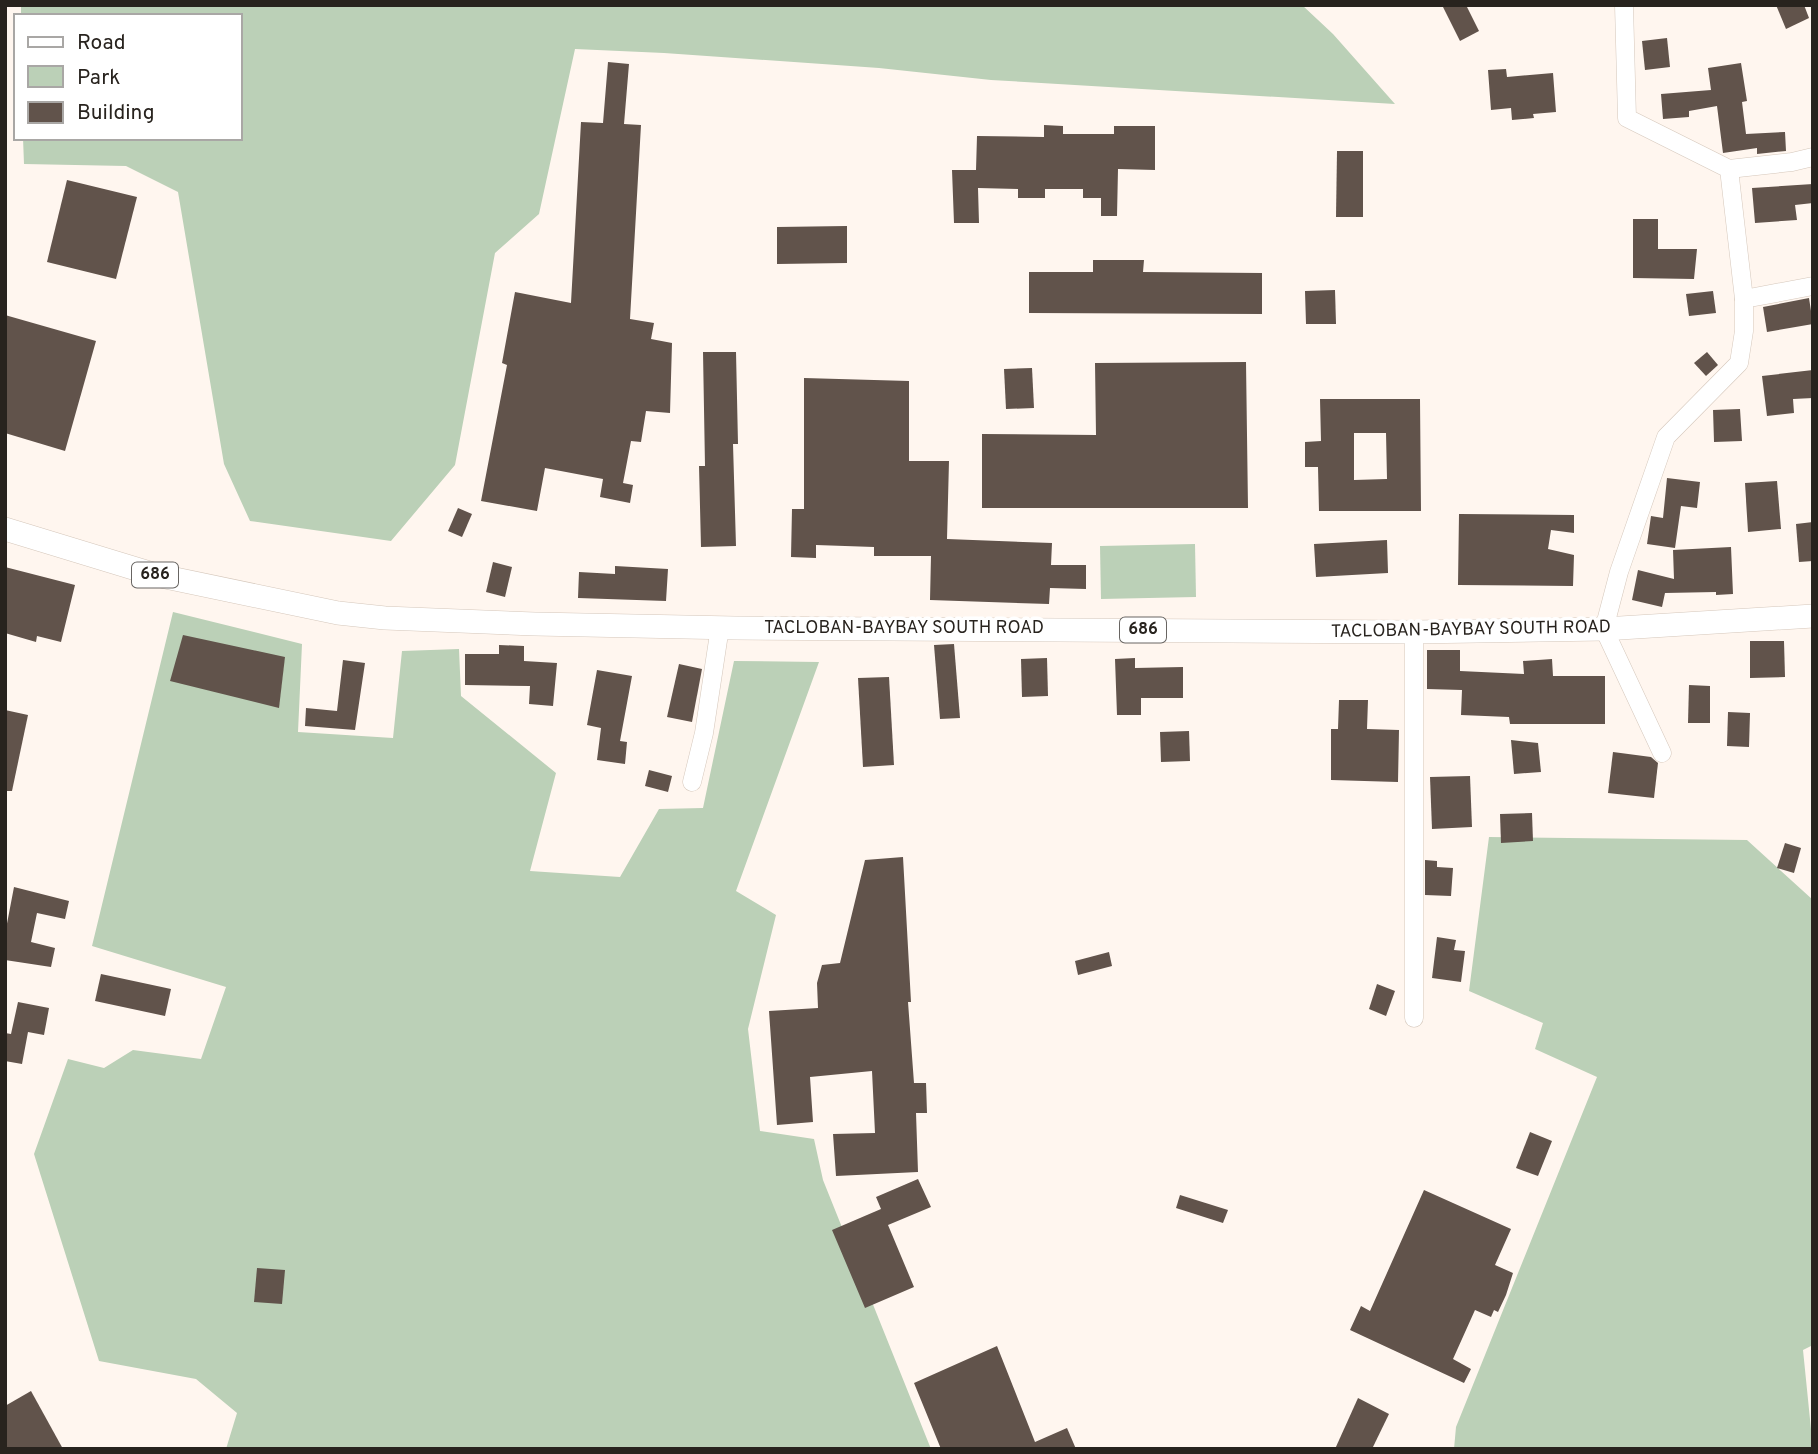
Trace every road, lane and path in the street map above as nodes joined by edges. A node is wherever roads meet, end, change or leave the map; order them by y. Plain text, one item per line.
1 (1624, 5) edge
2 (1813, 157) edge
3 (1729, 169) junction
4 (1813, 286) edge
5 (1744, 299) junction
6 (5, 529) edge
7 (1813, 616) edge
8 (720, 626) junction
9 (1604, 629) junction
10 (1414, 632) junction
11 (1662, 753) dead end
12 (692, 782) dead end
13 (1414, 1018) dead end

1 - 3 street
2 - 3 street
3 - 5 street
4 - 5 street
5 - 9 street
6 - 8 main road, TACLOBAN-BAYBAY SOUTH ROAD / 686
7 - 9 main road, TACLOBAN-BAYBAY SOUTH ROAD / 686
8 - 10 main road, TACLOBAN-BAYBAY SOUTH ROAD / 686
8 - 12 street
9 - 10 main road, TACLOBAN-BAYBAY SOUTH ROAD / 686
9 - 11 street
10 - 13 street

